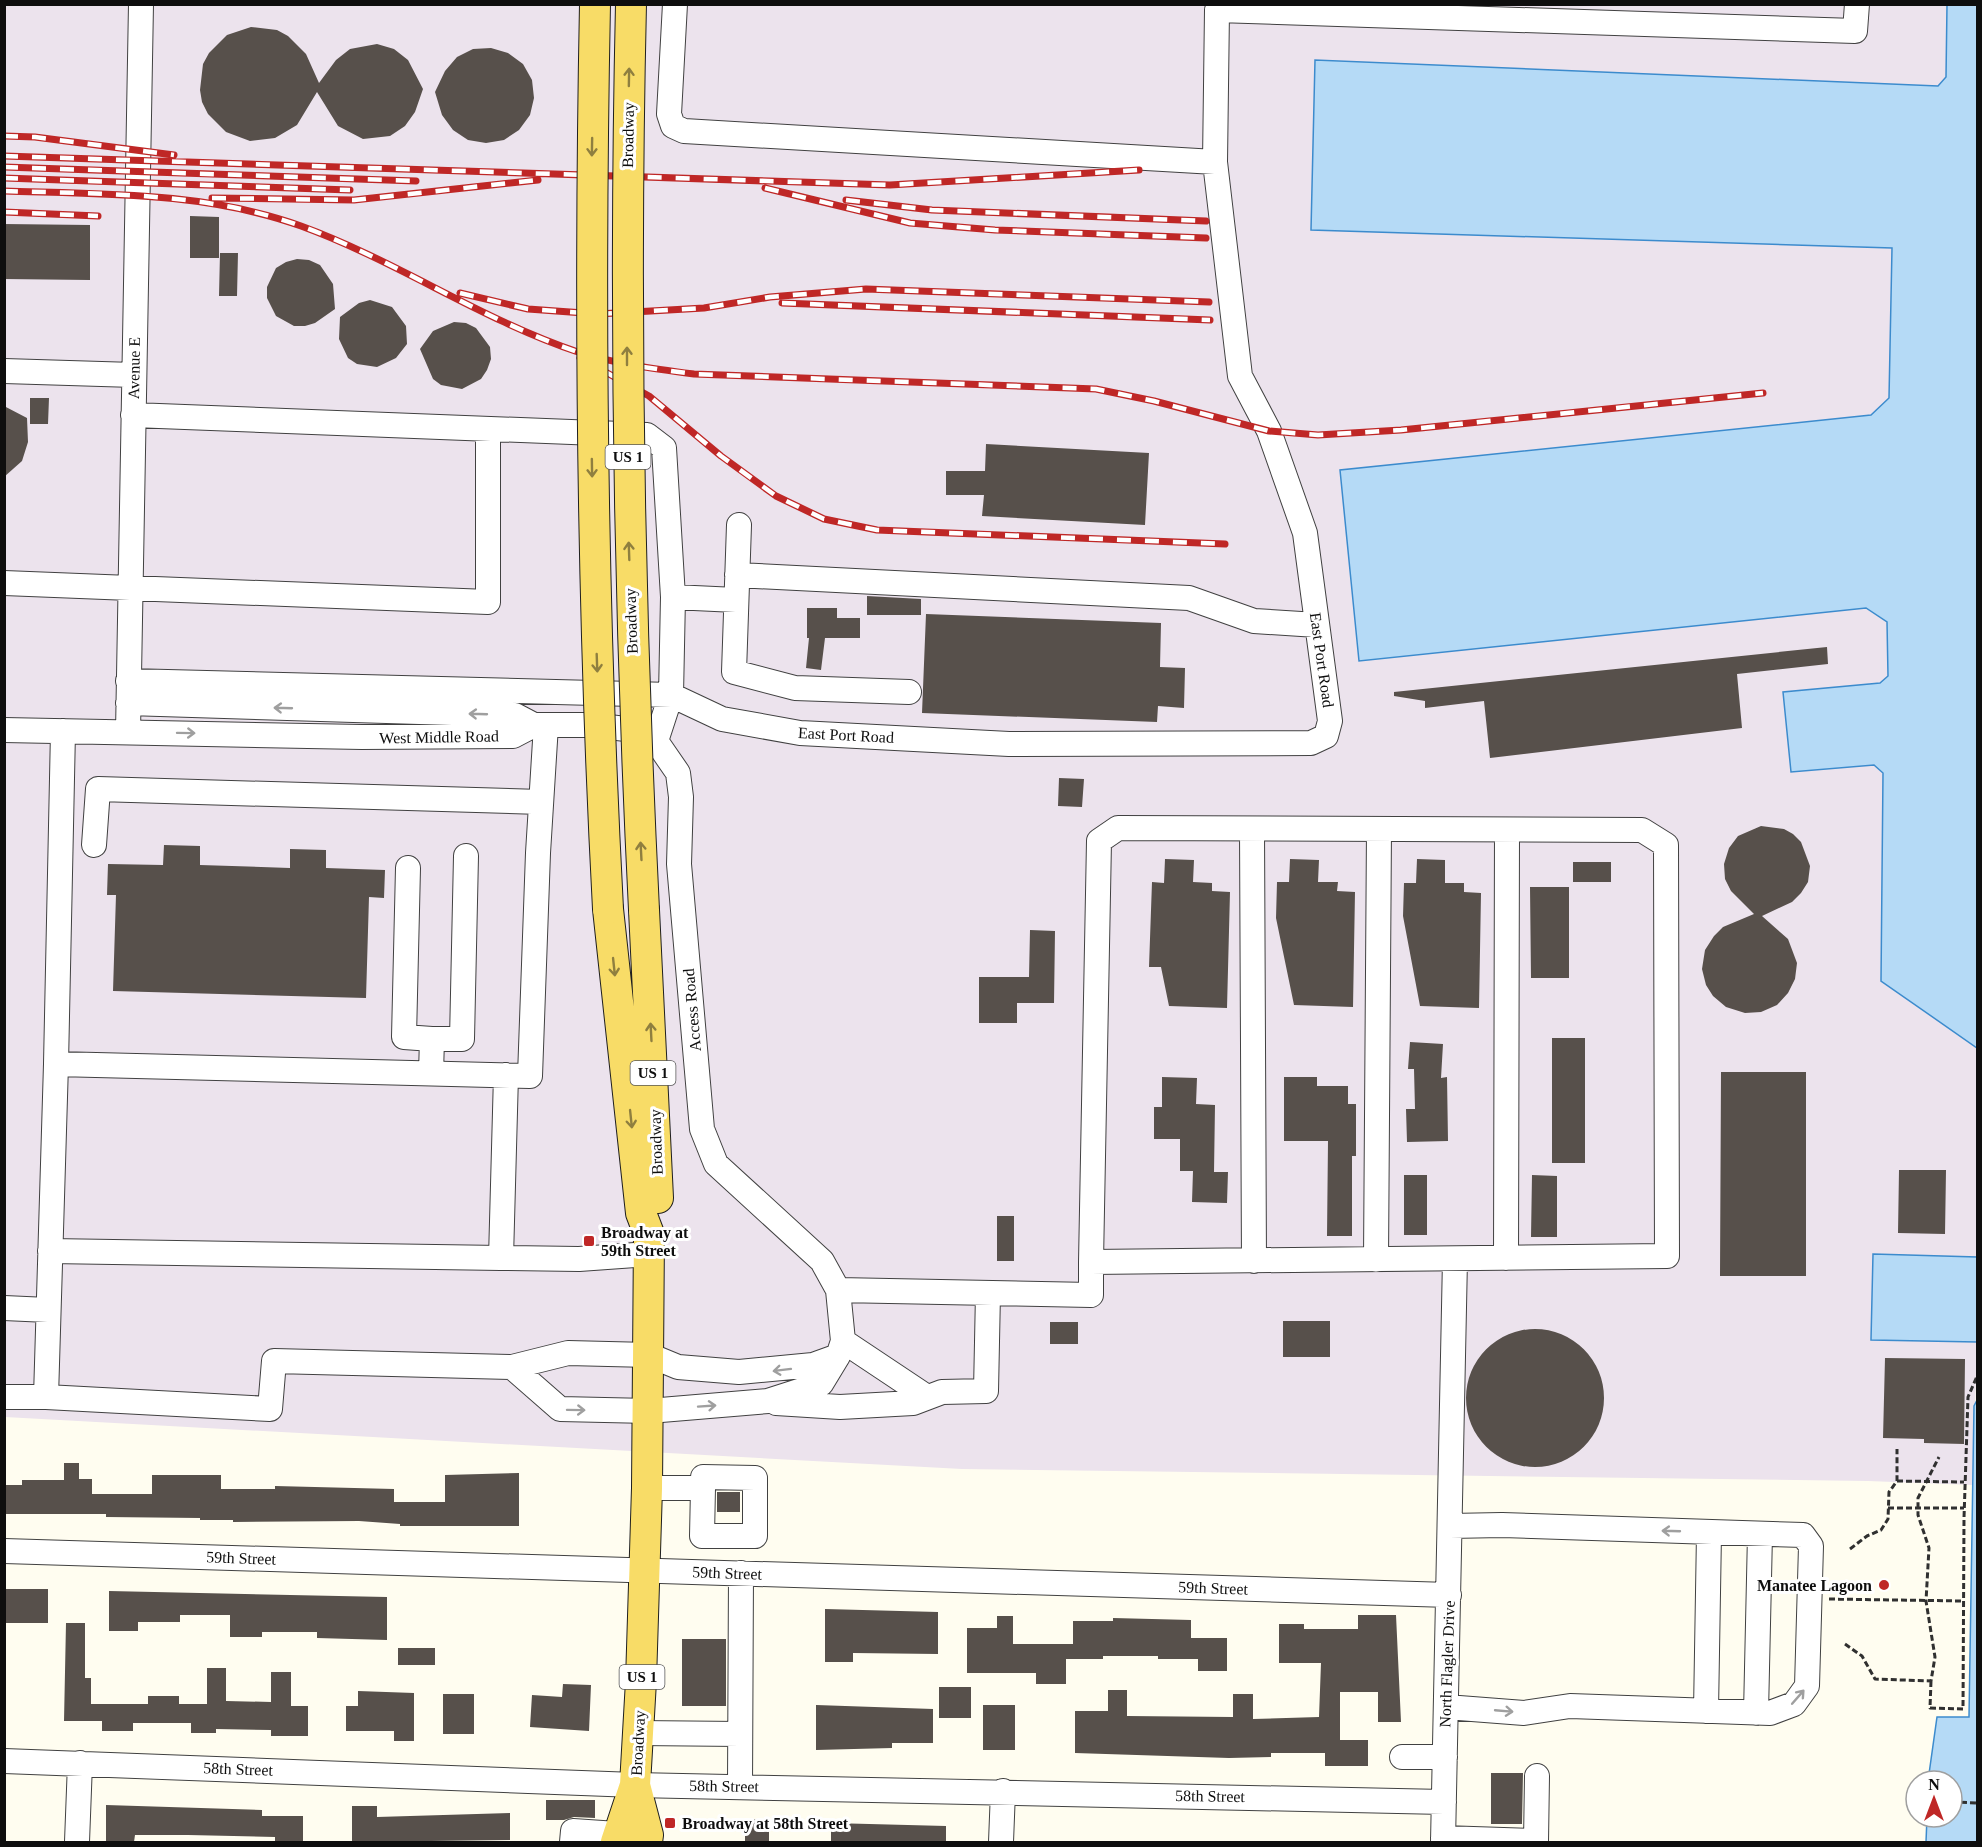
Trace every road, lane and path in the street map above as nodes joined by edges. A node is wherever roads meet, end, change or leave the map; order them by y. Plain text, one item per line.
1 (141, 4) edge
2 (595, 4) edge
3 (631, 4) edge
4 (675, 4) edge
5 (1857, 4) edge
6 (1217, 7) edge
7 (1215, 162) junction
8 (4, 371) edge
9 (134, 375) junction
10 (133, 415) junction
11 (488, 429) junction
12 (739, 525) dead end
13 (737, 575) junction
14 (4, 583) edge
15 (130, 586) junction
16 (672, 597) junction
17 (736, 600) junction
18 (1317, 625) junction
19 (128, 692) junction
20 (909, 692) dead end
21 (671, 695) junction
22 (540, 725) junction
23 (4, 730) edge
24 (63, 731) junction
25 (128, 732) junction
26 (656, 741) junction
27 (541, 802) junction
28 (1252, 829) junction
29 (1379, 829) junction
30 (1507, 830) junction
31 (94, 845) dead end
32 (466, 856) dead end
33 (408, 868) dead end
34 (432, 1038) junction
35 (56, 1064) junction
36 (431, 1073) junction
37 (506, 1075) junction
38 (649, 1244) junction
39 (50, 1251) junction
40 (501, 1258) junction
41 (1506, 1258) junction
42 (1455, 1259) junction
43 (1376, 1260) junction
44 (1254, 1261) junction
45 (1091, 1262) junction
46 (838, 1290) junction
47 (988, 1293) junction
48 (4, 1308) edge
49 (48, 1310) junction
50 (841, 1348) junction
51 (649, 1355) junction
52 (512, 1368) junction
53 (1977, 1374) edge
54 (4, 1397) edge
55 (46, 1397) junction
56 (927, 1398) junction
57 (768, 1401) junction
58 (649, 1411) junction
59 (1897, 1449) dead end
60 (1939, 1457) dead end
61 (1897, 1480) junction
62 (1926, 1481) junction
63 (1965, 1482) junction
64 (648, 1488) junction
65 (703, 1488) junction
66 (1918, 1507) junction
67 (1888, 1508) junction
68 (1964, 1508) junction
69 (1450, 1526) junction
70 (1709, 1533) junction
71 (1760, 1534) junction
72 (738, 1536) junction
73 (1850, 1549) dead end
74 (4, 1551) edge
75 (646, 1570) junction
76 (739, 1573) junction
77 (1449, 1595) junction
78 (1809, 1600) junction
79 (1926, 1601) junction
80 (1964, 1601) junction
81 (1845, 1644) dead end
82 (1931, 1680) junction
83 (1446, 1707) junction
84 (1706, 1711) junction
85 (1756, 1713) junction
86 (638, 1733) junction
87 (740, 1734) junction
88 (1402, 1757) dead end
89 (1445, 1757) junction
90 (4, 1761) edge
91 (80, 1763) junction
92 (1537, 1776) dead end
93 (635, 1785) junction
94 (740, 1786) junction
95 (1003, 1791) junction
96 (1444, 1802) junction
97 (617, 1838) edge
98 (1443, 1840) edge
99 (77, 1842) edge
100 (572, 1842) edge
101 (647, 1842) edge
102 (1001, 1842) edge
103 (1536, 1842) edge

1 - 9 street, Avenue E
2 -> 38 main road, Broadway / US 1, bridge
38 -> 3 main road, Broadway / US 1, bridge
4 - 7 street
5 - 6 street
6 - 7 street, East Port Road
7 - 18 street, East Port Road
8 - 9 street
9 - 10 street, Avenue E
10 - 11 street
10 - 15 street, Avenue E
11 - 15 street
11 - 16 street
12 - 13 street
13 - 17 street
13 - 18 street
14 - 15 street
15 - 19 street, Avenue E
16 - 17 street
16 - 21 street
17 - 20 street
18 - 21 street, East Port Road
19 - 21 street
22 -> 19 street, West Middle Road
19 - 25 street, Avenue E
21 - 26 street
25 -> 22 street, West Middle Road
22 - 26 street
22 - 27 street
23 - 24 street, West Middle Road
24 - 25 street, West Middle Road
24 - 35 street
26 - 46 street, Access Road
27 - 31 street
27 - 37 street
28 - 29 street
28 - 44 street
28 - 45 street
29 - 30 street
29 - 43 street
30 - 41 street
30 - 41 street
32 - 34 street
33 - 34 street
34 - 36 street
35 - 36 street
35 - 39 street
36 - 37 street
37 - 40 street
38 - 40 street
38 - 51 main road, Broadway / US 1
39 - 40 street
39 - 49 street
41 - 42 street
42 - 43 street
42 - 69 street, North Flagler Drive
43 - 44 street
44 - 45 street
45 - 47 street
46 - 47 street
46 - 50 street, Access Road
47 - 56 street
48 - 49 street
49 - 55 street
50 -> 51 street
50 - 56 street
50 - 57 street
51 - 52 street
51 - 58 main road, Broadway / US 1
52 - 55 street
52 -> 58 street
53 - 63 path
54 - 55 street
56 - 57 street
58 -> 57 street
58 - 64 main road, Broadway / US 1
59 - 61 path
60 - 62 path
61 - 62 path
61 - 67 path
62 - 63 path
62 - 66 path
63 - 68 path
64 - 65 street
64 - 75 main road, Broadway / US 1
65 - 72 street
65 - 72 street
66 - 67 path
66 - 68 path
66 - 79 path
67 - 73 path
68 - 80 path
70 -> 69 street
69 - 77 street, North Flagler Drive
70 - 71 street
70 - 84 street
71 - 78 street
71 - 85 street
72 - 76 street
74 - 75 street, 59th Street
75 - 76 street, 59th Street
75 - 86 main road, Broadway / US 1
76 - 77 street, 59th Street
76 - 87 street
77 - 83 street, North Flagler Drive
78 - 79 path
85 -> 78 street
79 - 80 path
79 - 82 path
80 - 82 path
81 - 82 path
83 -> 84 street
83 - 89 street, North Flagler Drive
84 - 85 street
86 - 87 street
86 - 93 main road, Broadway / US 1
87 - 94 street
88 - 89 street
89 - 96 street, North Flagler Drive
90 - 91 street, 58th Street
91 - 93 street, 58th Street
91 - 99 street
92 - 103 street
93 - 94 street, 58th Street
93 - 97 main road, Broadway / US 1
93 - 101 main road, Broadway / US 1
94 - 95 street, 58th Street
95 - 96 street, 58th Street
95 - 102 street
96 - 98 street, North Flagler Drive
97 - 100 street
98 - 103 street

